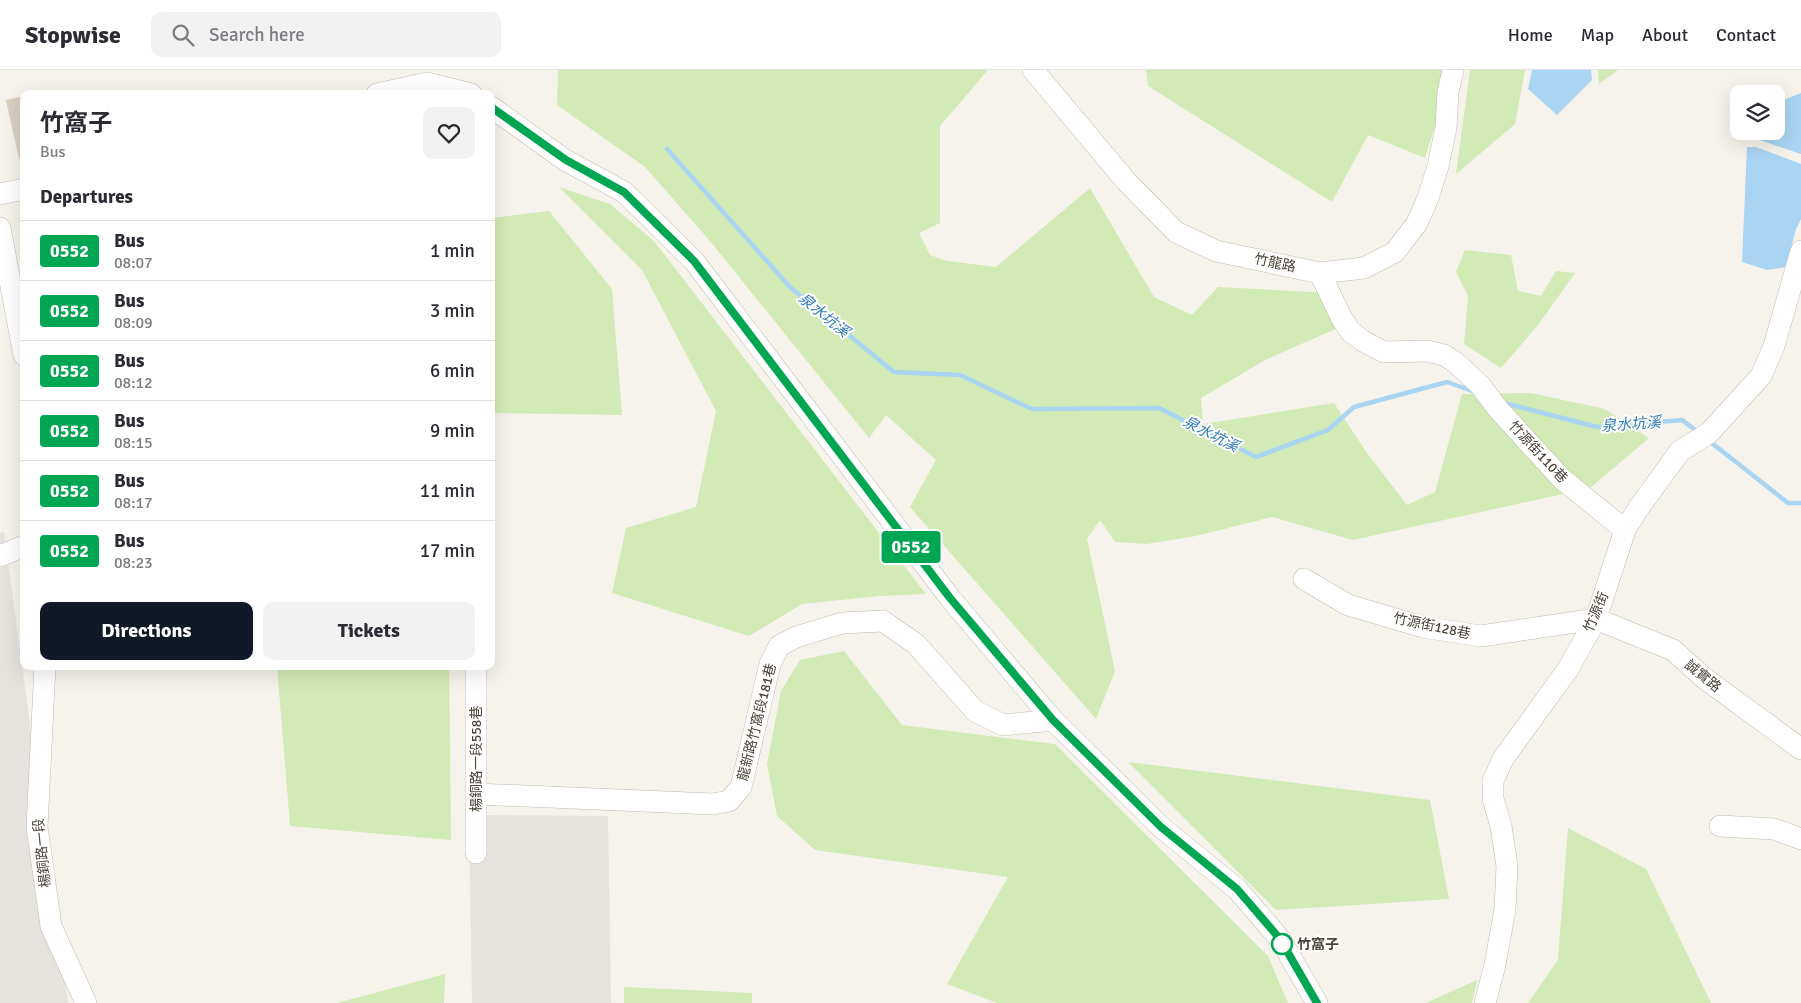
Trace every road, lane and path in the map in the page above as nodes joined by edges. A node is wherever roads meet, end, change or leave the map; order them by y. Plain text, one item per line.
1 (1033, 70) edge
2 (1454, 70) edge
3 (431, 77) edge
4 (390, 90) edge
5 (461, 90) edge
6 (495, 110) edge
7 (20, 190) edge
8 (0, 194) edge
9 (0, 228) edge
10 (1801, 251) edge
11 (1320, 273) junction
12 (20, 334) edge
13 (1626, 530) junction
14 (20, 548) edge
15 (0, 556) edge
16 (1304, 579) dead end
17 (1596, 619) junction
18 (45, 670) edge
19 (476, 670) edge
20 (1053, 720) junction
21 (1801, 749) edge
22 (476, 794) junction
23 (1720, 826) dead end
24 (1801, 838) edge
25 (476, 853) dead end
26 (86, 1003) edge
27 (1317, 1003) edge
28 (1484, 1003) edge

1 - 11 street, 竹龍路
2 - 11 street, 竹龍路
3 - 4 street
3 - 5 street
6 - 20 street
7 - 8 street
9 - 12 street
10 - 13 street, 竹源街
11 - 13 street, 竹源街110巷
13 - 17 street, 竹源街
14 - 15 street
16 - 17 street, 竹源街128巷
17 - 21 street, 誠實路
17 - 28 street, 竹源街
18 - 26 street, 楊銅路一段
19 - 22 street, 楊銅路一段558巷
20 - 22 street, 龍新路竹窩段181巷
20 - 27 street
22 - 25 street, 楊銅路一段558巷
23 - 24 street

